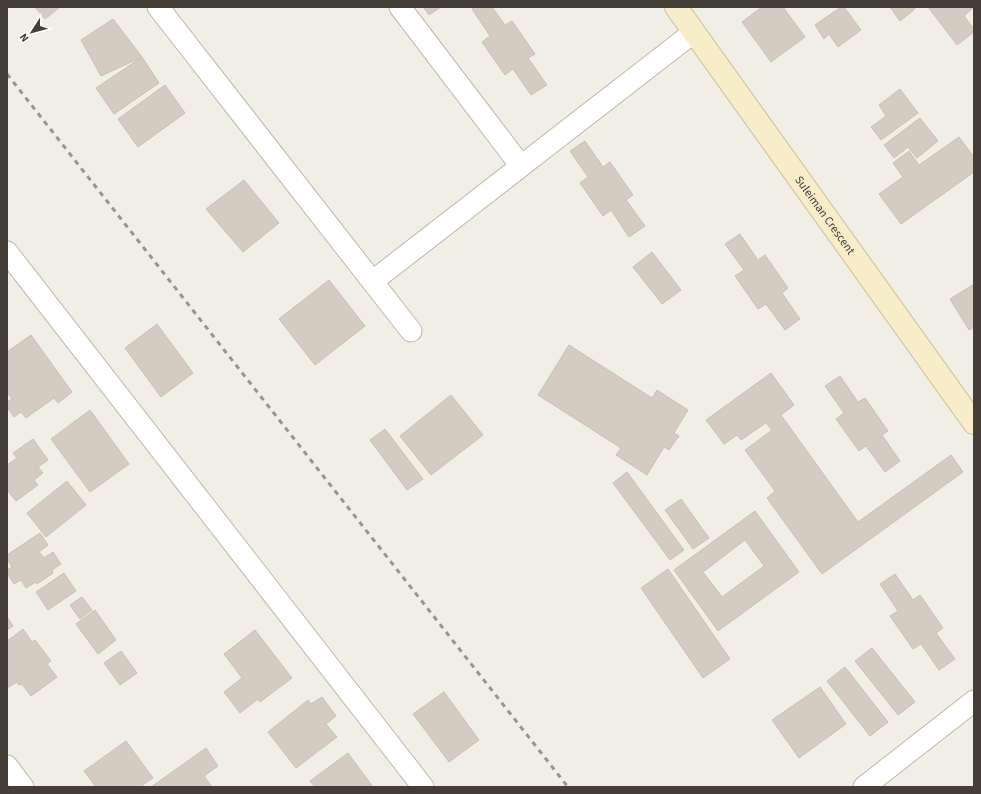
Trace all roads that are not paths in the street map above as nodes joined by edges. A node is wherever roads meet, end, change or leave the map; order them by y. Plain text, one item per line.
1 (158, 7) edge
2 (400, 7) edge
3 (676, 7) edge
4 (694, 32) junction
5 (521, 166) junction
6 (7, 252) edge
7 (373, 281) junction
8 (411, 332) dead end
9 (974, 423) edge
10 (974, 701) edge
11 (7, 766) edge
12 (23, 787) edge
13 (424, 787) edge
14 (864, 787) edge

1 - 7 street
2 - 5 street
3 - 4 street, Suleiman Crescent
4 - 5 street
4 - 9 street, Suleiman Crescent
5 - 7 street
6 - 13 street
7 - 8 street
10 - 14 street
11 - 12 street

